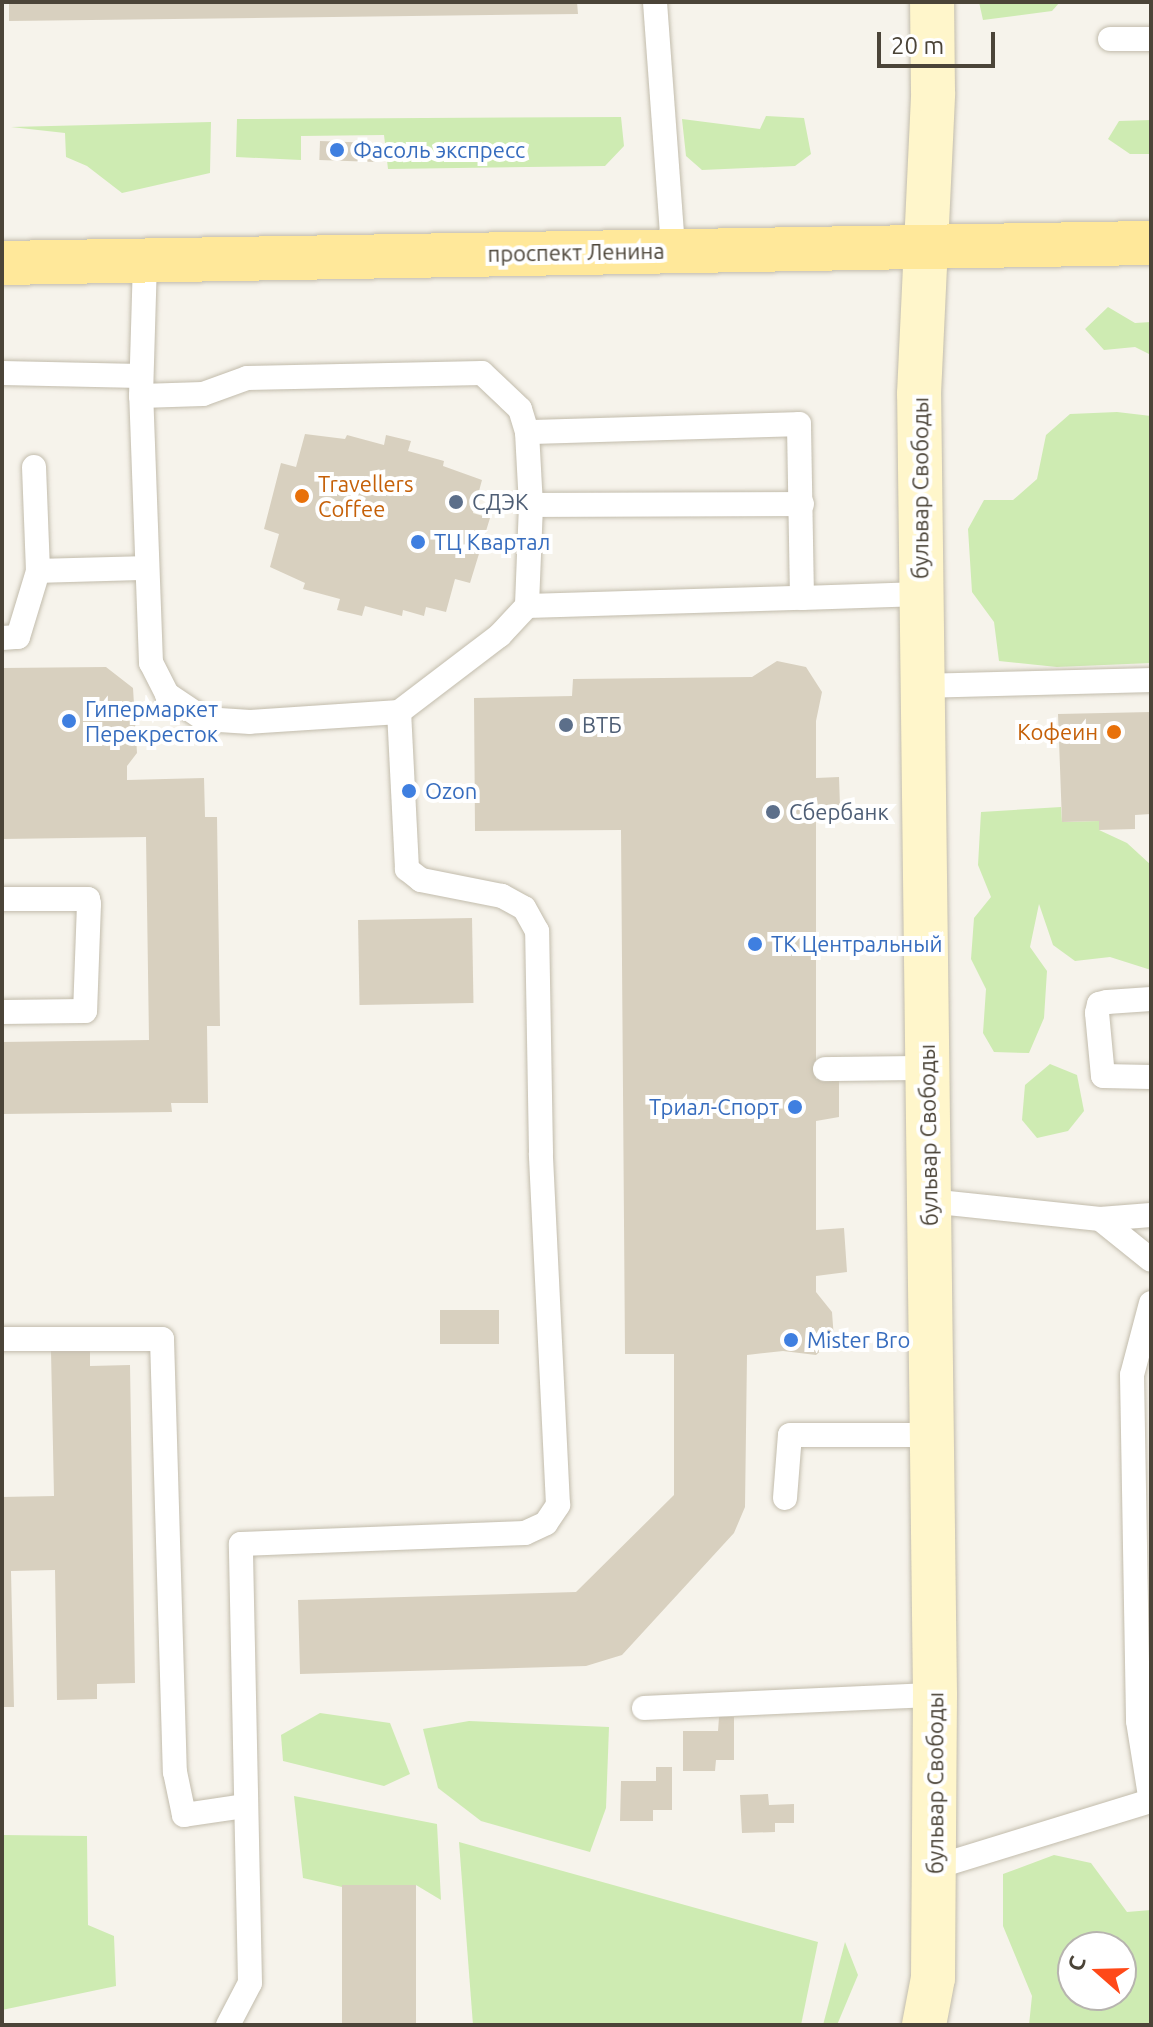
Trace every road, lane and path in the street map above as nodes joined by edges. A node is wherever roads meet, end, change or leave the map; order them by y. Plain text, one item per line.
1 (655, 2) edge
2 (932, 2) edge
3 (1110, 39) dead end
4 (1151, 39) edge
5 (1151, 243) edge
6 (927, 245) junction
7 (673, 250) junction
8 (145, 258) junction
9 (2, 263) edge
10 (2, 373) edge
11 (141, 386) junction
12 (527, 432) junction
13 (34, 467) dead end
14 (802, 504) junction
15 (531, 505) junction
16 (147, 568) junction
17 (38, 571) junction
18 (921, 594) junction
19 (802, 598) junction
20 (527, 606) junction
21 (2, 638) edge
22 (1151, 680) edge
23 (921, 686) junction
24 (399, 712) junction
25 (2, 899) edge
26 (1151, 999) edge
27 (2, 1012) edge
28 (925, 1068) junction
29 (825, 1069) dead end
30 (1151, 1077) edge
31 (929, 1201) junction
32 (1151, 1215) edge
33 (1100, 1219) junction
34 (1151, 1260) edge
35 (1151, 1303) edge
36 (2, 1339) edge
37 (933, 1435) junction
38 (785, 1498) dead end
39 (935, 1695) junction
40 (644, 1708) dead end
41 (1151, 1802) edge
42 (245, 1806) junction
43 (936, 1867) junction
44 (228, 2025) edge
45 (924, 2025) edge

1 - 7 lane
2 - 6 main road, бульвар Свободы
3 - 4 lane
5 - 6 main road, проспект Ленина
6 - 7 main road, проспект Ленина
6 - 18 main road, бульвар Свободы
7 - 8 main road, проспект Ленина
8 - 9 main road, проспект Ленина
8 - 11 lane
10 - 11 lane
11 - 12 lane
11 - 16 lane
12 - 14 lane
12 - 15 lane
13 - 17 lane
14 - 15 lane
14 - 19 lane
15 - 20 lane
16 - 17 lane
16 - 24 lane
17 - 21 lane
18 - 19 lane
18 - 23 main road, бульвар Свободы
19 - 20 lane
20 - 24 lane
22 - 23 lane
23 - 28 main road, бульвар Свободы
24 - 42 lane
25 - 27 lane
26 - 30 lane
28 - 29 lane
28 - 31 main road, бульвар Свободы
31 - 33 lane
31 - 37 main road, бульвар Свободы
32 - 33 lane
33 - 34 lane
35 - 41 lane
36 - 42 lane
37 - 38 lane
37 - 39 main road, бульвар Свободы
39 - 40 lane
39 - 43 main road, бульвар Свободы
41 - 43 lane
42 - 44 lane
43 - 45 main road, бульвар Свободы

